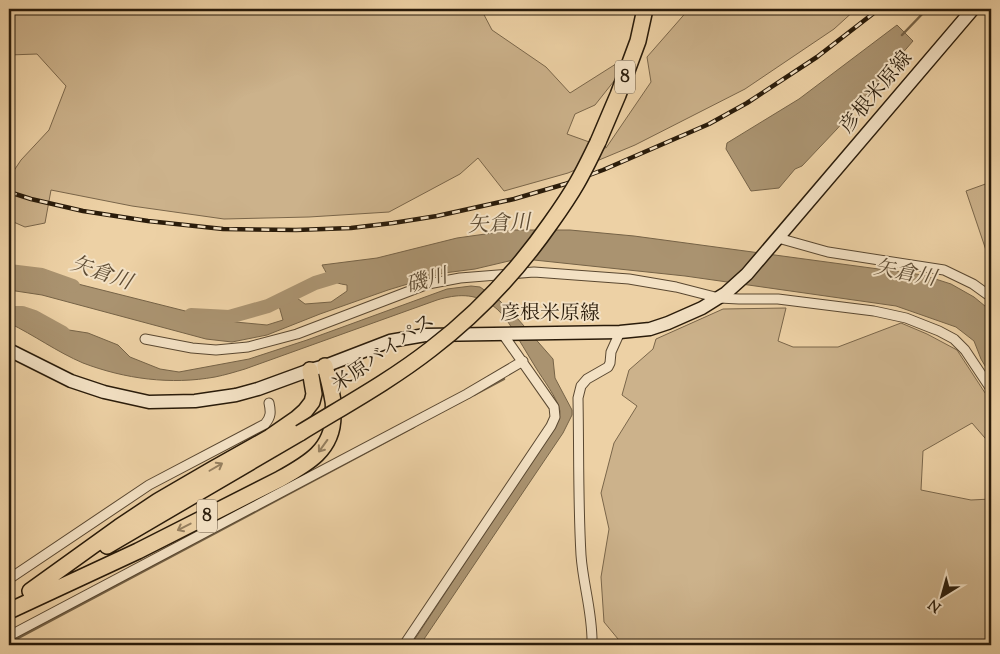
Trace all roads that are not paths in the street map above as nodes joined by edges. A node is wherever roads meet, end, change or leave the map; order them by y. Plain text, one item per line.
1 (644, 9) edge
2 (973, 9) edge
3 (775, 242) junction
4 (723, 295) junction
5 (991, 297) edge
6 (620, 332) junction
7 (506, 333) junction
8 (144, 339) dead end
9 (9, 350) edge
10 (523, 362) junction
11 (325, 366) junction
12 (310, 370) junction
13 (991, 389) edge
14 (269, 403) dead end
15 (9, 579) edge
16 (30, 591) junction
17 (9, 604) edge
18 (9, 611) edge
19 (9, 636) edge
20 (404, 645) edge
21 (592, 645) edge

1 - 16 highway, 米原バイパス / 8, bridge
2 - 3 main road, 彦根米原線
3 - 4 main road, 彦根米原線
3 - 5 street
4 - 6 main road, 彦根米原線
4 - 8 street
4 - 13 street
6 - 7 main road, 彦根米原線
6 - 21 street
7 - 10 street
7 - 11 main road, 彦根米原線
9 - 12 main road, 彦根米原線
10 - 19 street
10 - 20 street
11 - 12 main road, 彦根米原線
11 -> 18 highway, 8
16 -> 12 highway, 8
14 - 15 street
16 - 17 highway, 米原バイパス / 8

